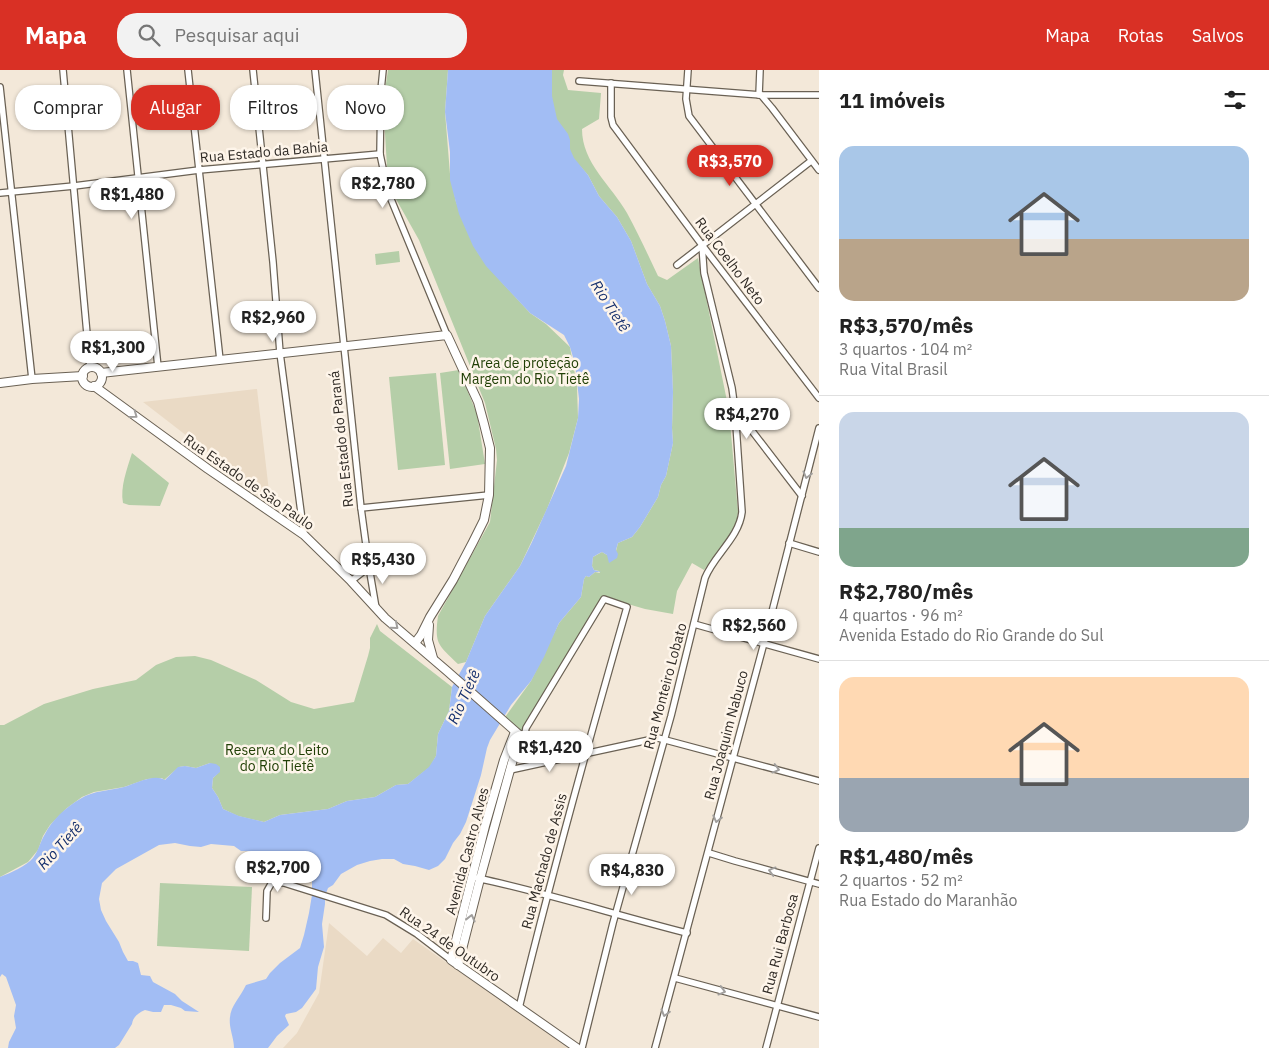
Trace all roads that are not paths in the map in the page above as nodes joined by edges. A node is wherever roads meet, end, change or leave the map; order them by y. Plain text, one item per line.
1 (63, 70) edge
2 (127, 70) edge
3 (188, 70) edge
4 (253, 70) edge
5 (315, 70) edge
6 (383, 70) edge
7 (688, 70) edge
8 (760, 70) edge
9 (579, 81) dead end
10 (611, 83) junction
11 (0, 87) edge
12 (686, 89) junction
13 (760, 95) junction
14 (819, 95) edge
15 (380, 154) junction
16 (325, 159) junction
17 (811, 161) junction
18 (263, 166) junction
19 (199, 170) junction
20 (819, 170) edge
21 (138, 178) junction
22 (74, 186) junction
23 (11, 192) junction
24 (0, 193) edge
25 (755, 204) junction
26 (702, 245) junction
27 (677, 265) dead end
28 (819, 288) edge
29 (447, 335) junction
30 (344, 346) junction
31 (280, 353) junction
32 (220, 360) junction
33 (90, 367) junction
34 (158, 367) junction
35 (101, 373) junction
36 (83, 376) junction
37 (32, 379) junction
38 (0, 383) edge
39 (94, 386) junction
40 (819, 398) edge
41 (735, 410) junction
42 (819, 428) edge
43 (817, 449) edge
44 (489, 495) junction
45 (802, 496) junction
46 (361, 508) junction
47 (304, 535) junction
48 (789, 543) junction
49 (819, 552) edge
50 (368, 567) junction
51 (351, 581) junction
52 (627, 607) joint
53 (376, 608) junction
54 (430, 617) junction
55 (694, 624) junction
56 (428, 640) junction
57 (764, 643) junction
58 (417, 645) junction
59 (819, 659) edge
60 (433, 660) junction
61 (526, 728) junction
62 (515, 732) junction
63 (664, 738) junction
64 (524, 739) junction
65 (585, 754) junction
66 (733, 757) junction
67 (510, 770) junction
68 (819, 780) edge
69 (819, 848) edge
70 (708, 853) junction
71 (476, 878) junction
72 (810, 881) junction
73 (819, 884) edge
74 (548, 895) junction
75 (616, 914) junction
76 (266, 918) dead end
77 (686, 933) junction
78 (451, 960) junction
79 (458, 965) junction
80 (675, 978) junction
81 (776, 1006) junction
82 (519, 1008) junction
83 (819, 1017) edge
84 (577, 1048) edge
85 (582, 1048) edge
86 (655, 1048) edge
87 (766, 1048) edge

1 - 22 street
2 - 21 street
3 - 19 street
4 - 18 street
5 - 16 street, Rua Estado do Paraná
6 - 15 street
7 - 12 street
8 - 13 street
9 - 10 street
10 - 12 street
10 - 26 street, Rua Coelho Neto
11 - 23 street
12 - 13 street
12 - 25 street
13 - 14 street
13 - 17 street
15 - 16 street, Rua Estado da Bahia
15 - 29 street
16 - 18 street, Rua Estado da Bahia
16 - 30 street, Rua Estado do Paraná
17 - 20 street
17 - 25 street
18 - 19 street, Rua Estado da Bahia
18 - 31 street
19 - 21 street, Rua Estado da Bahia
19 - 32 street
21 - 22 street, Rua Estado da Bahia
21 - 34 street
22 - 23 street, Rua Estado da Bahia
22 - 33 street
23 - 24 street, Rua Estado da Bahia
23 - 37 street
25 - 26 street
25 - 28 street
26 - 27 street
26 - 40 street, Rua Coelho Neto
26 - 41 street, Rua Monteiro Lobato
29 - 30 street
29 - 44 street
30 - 31 street
30 - 46 street, Rua Estado do Paraná
31 - 32 street
31 - 47 street
32 - 34 street
33 - 35 street
33 - 36 street
34 - 35 street
35 - 39 street
36 - 37 street
36 - 39 street
37 - 38 street
39 -> 47 street, Rua Estado de São Paulo
41 - 45 street
41 - 55 street, Rua Monteiro Lobato
42 - 43 street, Rua Joaquim Nabuco
43 -> 45 street, Rua Joaquim Nabuco
44 - 46 street
44 - 54 street
45 - 48 street, Rua Joaquim Nabuco
46 - 50 street, Rua Estado do Paraná
47 - 51 street, Rua Estado de São Paulo
48 - 49 street
48 - 57 street, Rua Joaquim Nabuco
50 - 51 street
50 - 53 street, Rua Estado do Paraná
51 - 53 street, Rua Estado de São Paulo
52 - 61 street, Avenida Castro Alves
52 - 65 street, Rua Machado de Assis
53 -> 58 street, Rua Estado de São Paulo
54 - 56 street
54 - 58 street
55 - 57 street
55 - 63 street, Rua Monteiro Lobato
56 - 58 street
56 - 60 street
57 - 59 street
57 - 66 street, Rua Joaquim Nabuco
58 - 60 street, Rua Estado de São Paulo
60 - 62 street, Rua Estado de São Paulo
61 - 62 street
61 - 64 street, Avenida Castro Alves
62 - 64 street, Rua Estado de São Paulo
62 - 71 street, Avenida Castro Alves
63 - 65 street
63 - 66 street
63 - 75 street, Rua Monteiro Lobato
64 - 67 street, Avenida Castro Alves
65 - 67 street
65 - 74 street, Rua Machado de Assis
66 -> 68 street
66 -> 70 street, Rua Joaquim Nabuco
67 - 71 street, Avenida Castro Alves
69 - 72 street, Rua Rui Barbosa
72 -> 70 street
70 - 77 street, Rua Joaquim Nabuco
71 - 74 street
71 - 78 street, Avenida Castro Alves
79 -> 71 street, Avenida Castro Alves
72 - 73 street
72 - 81 street, Rua Rui Barbosa
74 - 75 street
74 - 82 street, Rua Machado de Assis
75 - 77 street
75 - 85 street, Rua Monteiro Lobato
76 - 78 street, Rua 24 de Outubro
77 - 80 street, Rua Joaquim Nabuco
78 - 79 street, Rua 24 de Outubro
79 - 82 street, Rua 24 de Outubro
80 -> 81 street
80 -> 86 street, Rua Joaquim Nabuco
81 - 83 street
81 - 87 street, Rua Rui Barbosa
82 - 84 street, Rua 24 de Outubro

